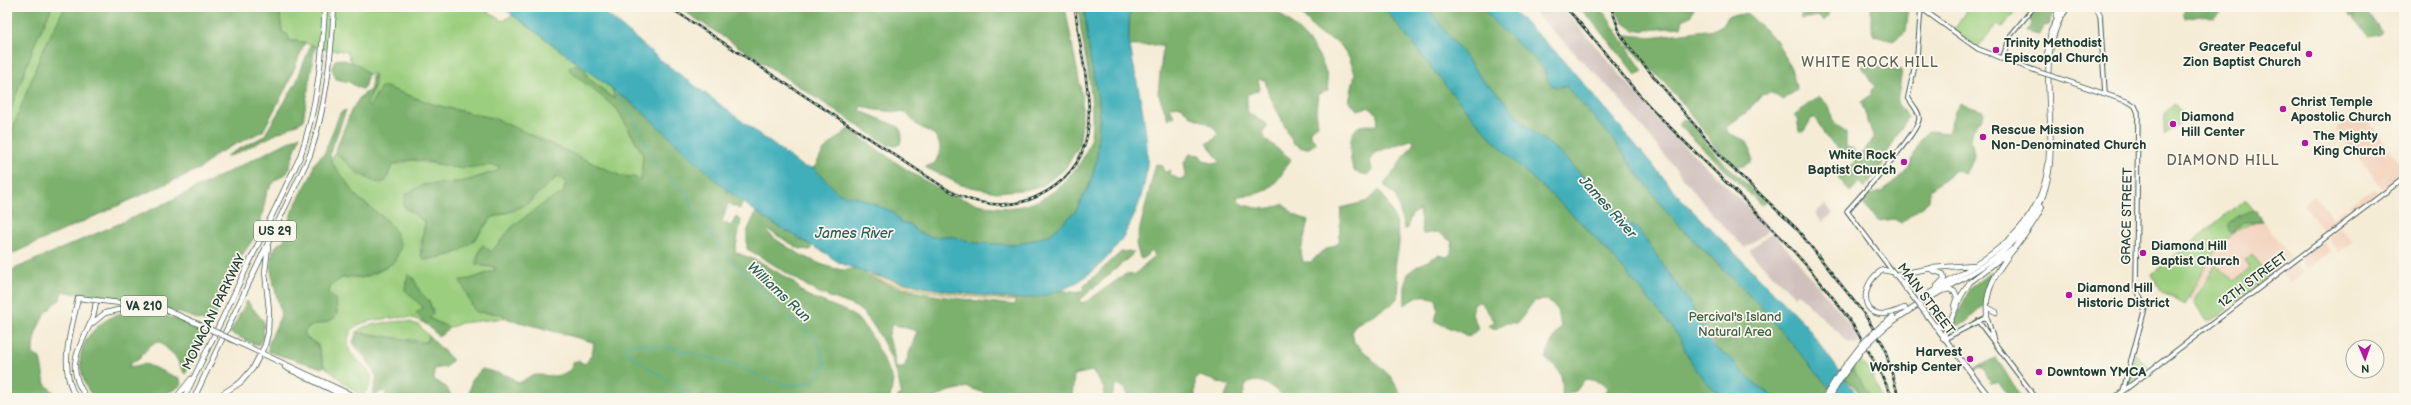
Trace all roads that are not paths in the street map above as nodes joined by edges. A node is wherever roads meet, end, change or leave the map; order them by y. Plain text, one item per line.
1 (325, 7) edge
2 (334, 7) edge
3 (2034, 7) edge
4 (2059, 7) edge
5 (2067, 7) edge
6 (2096, 7) edge
7 (2102, 7) edge
8 (1921, 8) edge
9 (2100, 16) junction
10 (2055, 22) junction
11 (2002, 58) junction
12 (2105, 93) junction
13 (2404, 178) edge
14 (2048, 180) junction
15 (2026, 235) junction
16 (269, 244) junction
17 (1978, 263) junction
18 (1895, 274) junction
19 (1911, 274) junction
20 (1906, 289) junction
21 (1934, 292) junction
22 (96, 301) junction
23 (1987, 307) junction
24 (162, 308) junction
25 (1905, 308) junction
26 (1996, 312) dead end
27 (1987, 317) junction
28 (1978, 322) junction
29 (1947, 323) junction
30 (1934, 325) junction
31 (1882, 327) junction
32 (85, 331) junction
33 (1943, 337) junction
34 (1996, 345) junction
35 (261, 353) junction
36 (197, 371) junction
37 (1840, 376) junction
38 (2123, 391) junction
39 (76, 398) edge
40 (87, 398) edge
41 (176, 398) edge
42 (184, 398) edge
43 (194, 398) edge
44 (216, 398) edge
45 (348, 398) edge
46 (358, 398) edge
47 (1824, 398) edge
48 (1829, 398) edge
49 (1990, 398) edge
50 (2036, 398) edge
51 (2114, 398) edge

1 - 36 highway, MONACAN PARKWAY / US 29
2 - 16 highway, MONACAN PARKWAY / US 29
3 - 11 main road
4 - 10 highway
5 - 10 highway
5 - 14 highway
6 - 9 highway
7 - 9 highway
8 - 11 main road, GRACE STREET
8 - 18 main road, MAIN STREET
9 - 12 main road
10 - 17 highway
11 - 12 main road, GRACE STREET, bridge
12 - 38 main road, GRACE STREET
13 - 38 main road, 12TH STREET
14 - 15 highway
14 - 21 highway
15 - 23 highway
15 - 33 highway
16 - 35 highway
16 - 43 highway, MONACAN PARKWAY / US 29
17 - 18 highway
17 - 21 highway
18 - 19 highway
18 - 20 main road, MAIN STREET
18 - 25 highway
19 - 20 highway
19 - 21 highway
20 - 30 main road, MAIN STREET, bridge
21 - 25 highway
21 - 29 highway
21 - 31 highway
22 - 24 highway, VA 210
22 - 32 highway
22 - 39 highway, VA 210
23 - 26 highway
23 - 27 highway
24 - 32 highway
24 - 35 highway, VA 210, bridge
25 - 31 highway
27 - 28 main road
27 - 34 main road
28 - 33 main road
28 - 34 main road
29 - 30 highway
29 - 33 highway
30 - 33 main road, MAIN STREET
31 - 37 highway, bridge
32 - 40 highway
33 - 49 main road, MAIN STREET
34 - 50 main road
35 - 44 highway
35 - 45 highway, VA 210
35 - 46 highway, VA 210
36 - 41 highway
36 - 42 highway, MONACAN PARKWAY / US 29
37 - 47 highway
37 - 48 highway
38 - 51 main road, 12TH STREET

